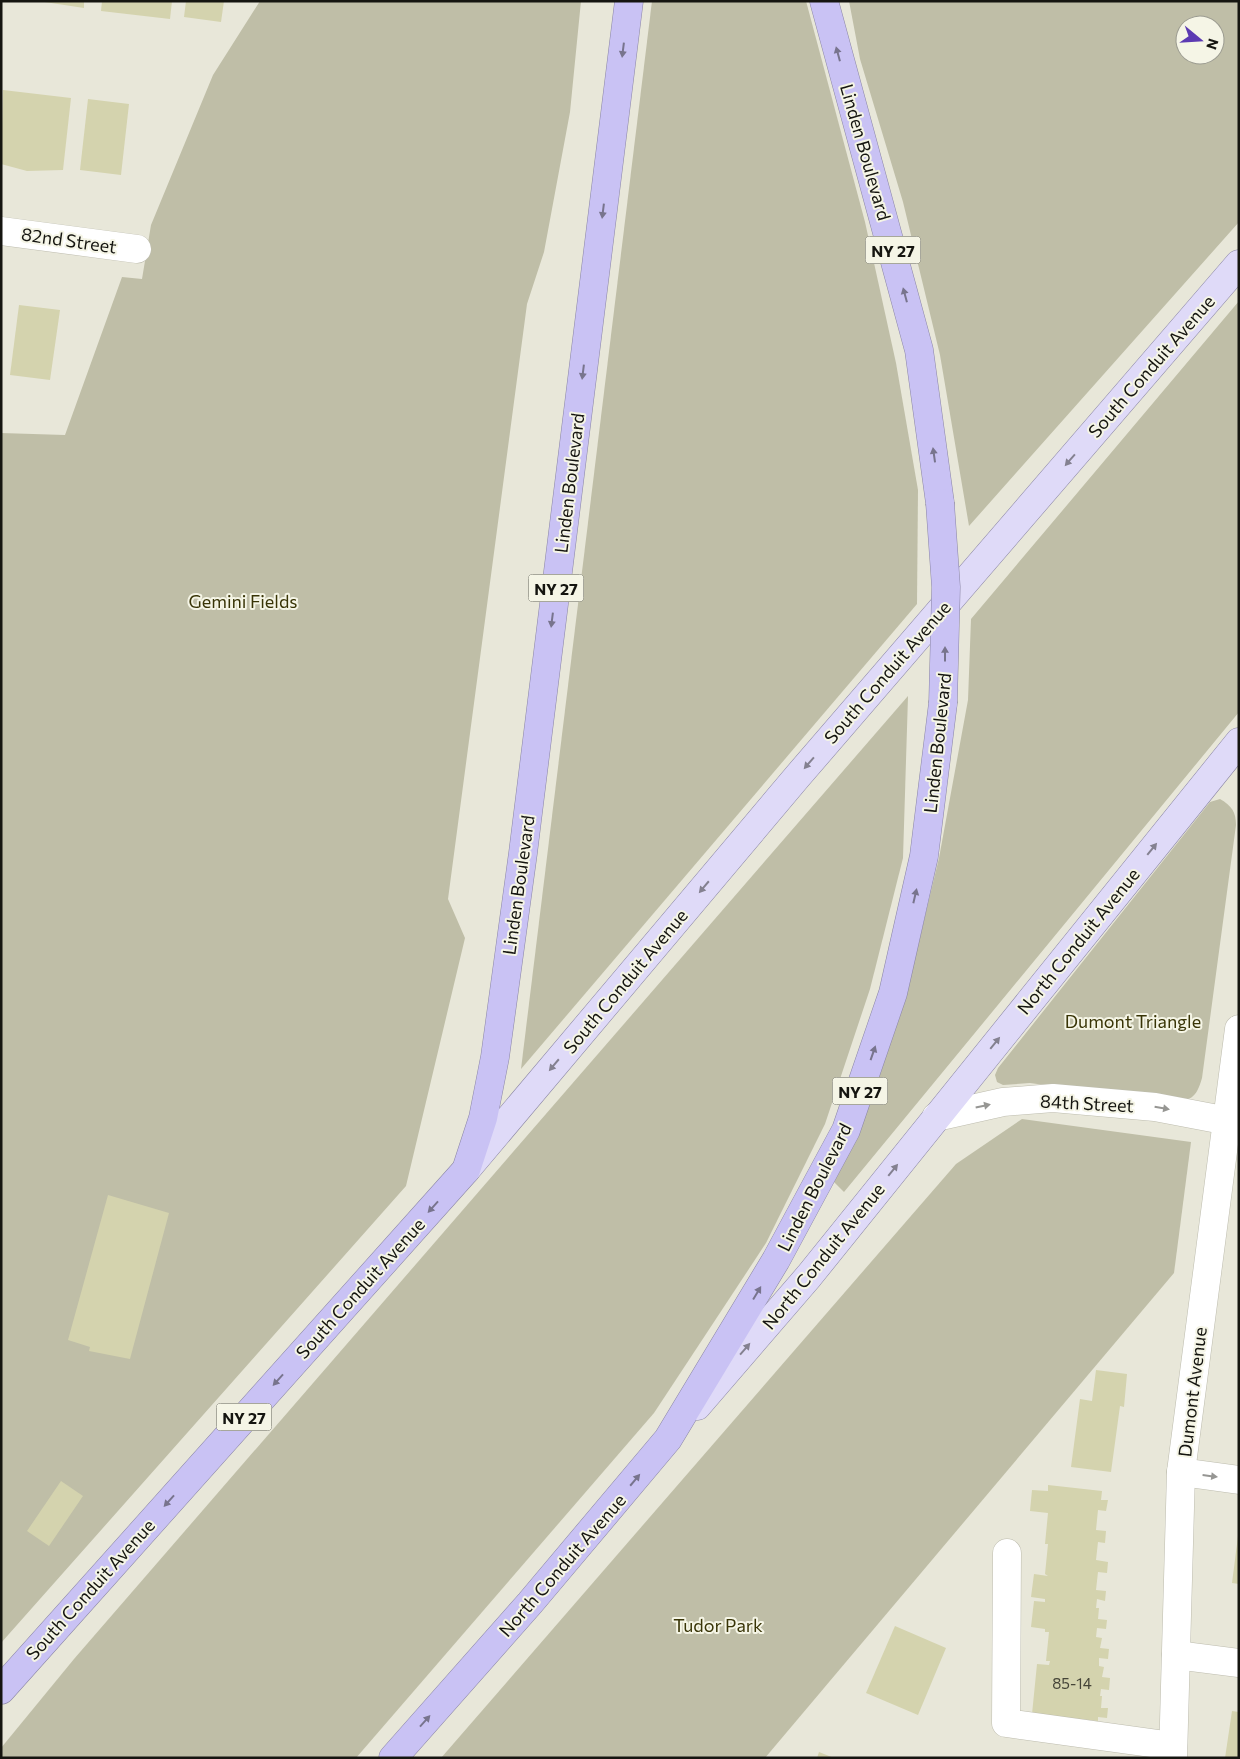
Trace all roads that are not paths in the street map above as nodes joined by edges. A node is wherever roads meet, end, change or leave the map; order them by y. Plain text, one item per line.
1 (629, 1) edge
2 (824, 1) edge
3 (1, 231) edge
4 (137, 250) dead end
5 (1239, 264) edge
6 (1238, 744) edge
7 (1239, 1029) edge
8 (936, 1117) junction
9 (1233, 1123) edge
10 (466, 1170) junction
11 (668, 1439) junction
12 (1181, 1472) junction
13 (1239, 1480) edge
14 (1007, 1552) dead end
15 (1176, 1655) junction
16 (1239, 1663) edge
17 (1, 1690) edge
18 (1173, 1752) edge
19 (393, 1758) edge

1 -> 10 highway, Linden Boulevard / NY 27
11 -> 2 highway, Linden Boulevard / NY 27, bridge
3 - 4 street, 82nd Street
5 -> 10 main road, South Conduit Avenue
8 -> 6 main road, North Conduit Avenue
7 - 9 street, Dumont Avenue
8 -> 9 street, 84th Street
11 -> 8 main road, North Conduit Avenue
9 - 12 street, Dumont Avenue
10 -> 17 highway, South Conduit Avenue / NY 27
19 -> 11 highway, North Conduit Avenue / NY 27
12 -> 13 street
12 - 15 street, Dumont Avenue
14 - 18 street
15 - 16 street
15 - 18 street, Dumont Avenue

